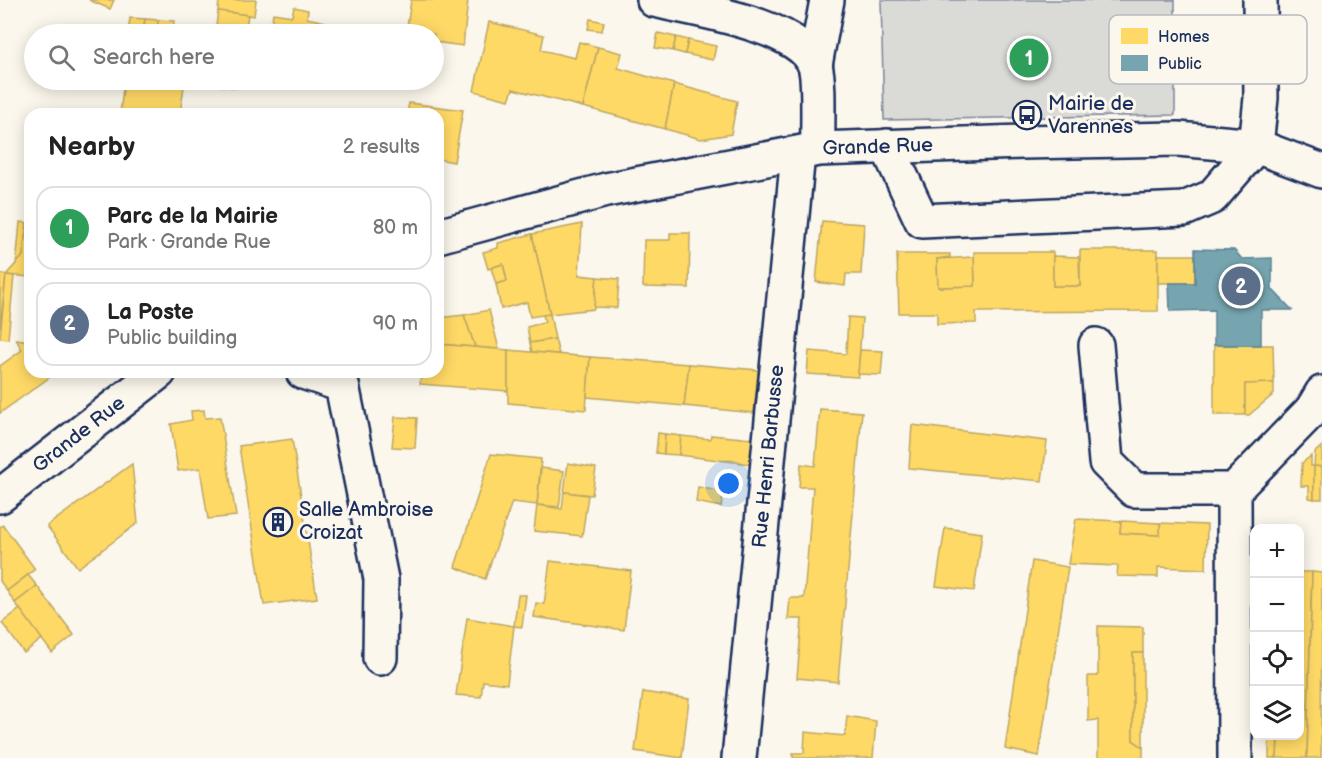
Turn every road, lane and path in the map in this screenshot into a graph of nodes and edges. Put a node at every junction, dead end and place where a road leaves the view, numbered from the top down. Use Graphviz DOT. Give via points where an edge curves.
graph roads {
  1 [pos="654,0"];
  2 [pos="827,0"];
  3 [pos="1260,0"];
  4 [pos="1260,15"];
  5 [pos="815,65"];
  6 [pos="1261,84"];
  7 [pos="1256,146"];
  8 [pos="886,147"];
  9 [pos="808,151"];
  10 [pos="1322,171"];
  11 [pos="444,234"];
  12 [pos="1096,345"];
  13 [pos="151,378"];
  14 [pos="321,378"];
  15 [pos="1322,393"];
  16 [pos="1234,490"];
  17 [pos="0,496"];
  18 [pos="380,658"];
  19 [pos="739,758"];
  20 [pos="1235,758"];
  1 -- 5 [label="street" via="760,25 792,39"];
  2 -- 5 [label="street, Rue Henri Barbusse"];
  3 -- 4 [label="street"];
  5 -- 9 [label="street, Rue Henri Barbusse"];
  6 -- 7 [label="street"];
  7 -- 8 [label="street, Grande Rue" via="1178,140"];
  7 -- 8 [label="street" via="1212,197 1184,209 922,221"];
  7 -- 10 [label="street, Grande Rue"];
  8 -- 9 [label="street, Grande Rue"];
  9 -- 11 [label="street, Grande Rue" via="606,190"];
  9 -- 19 [label="street, Rue Henri Barbusse"];
  12 -- 16 [label="street" via="1106,462 1134,490"];
  13 -- 17 [label="street, Grande Rue"];
  14 -- 18 [label="street" via="342,385 381,579"];
  15 -- 16 [label="street" via="1312,410"];
  16 -- 20 [label="street"];
}
